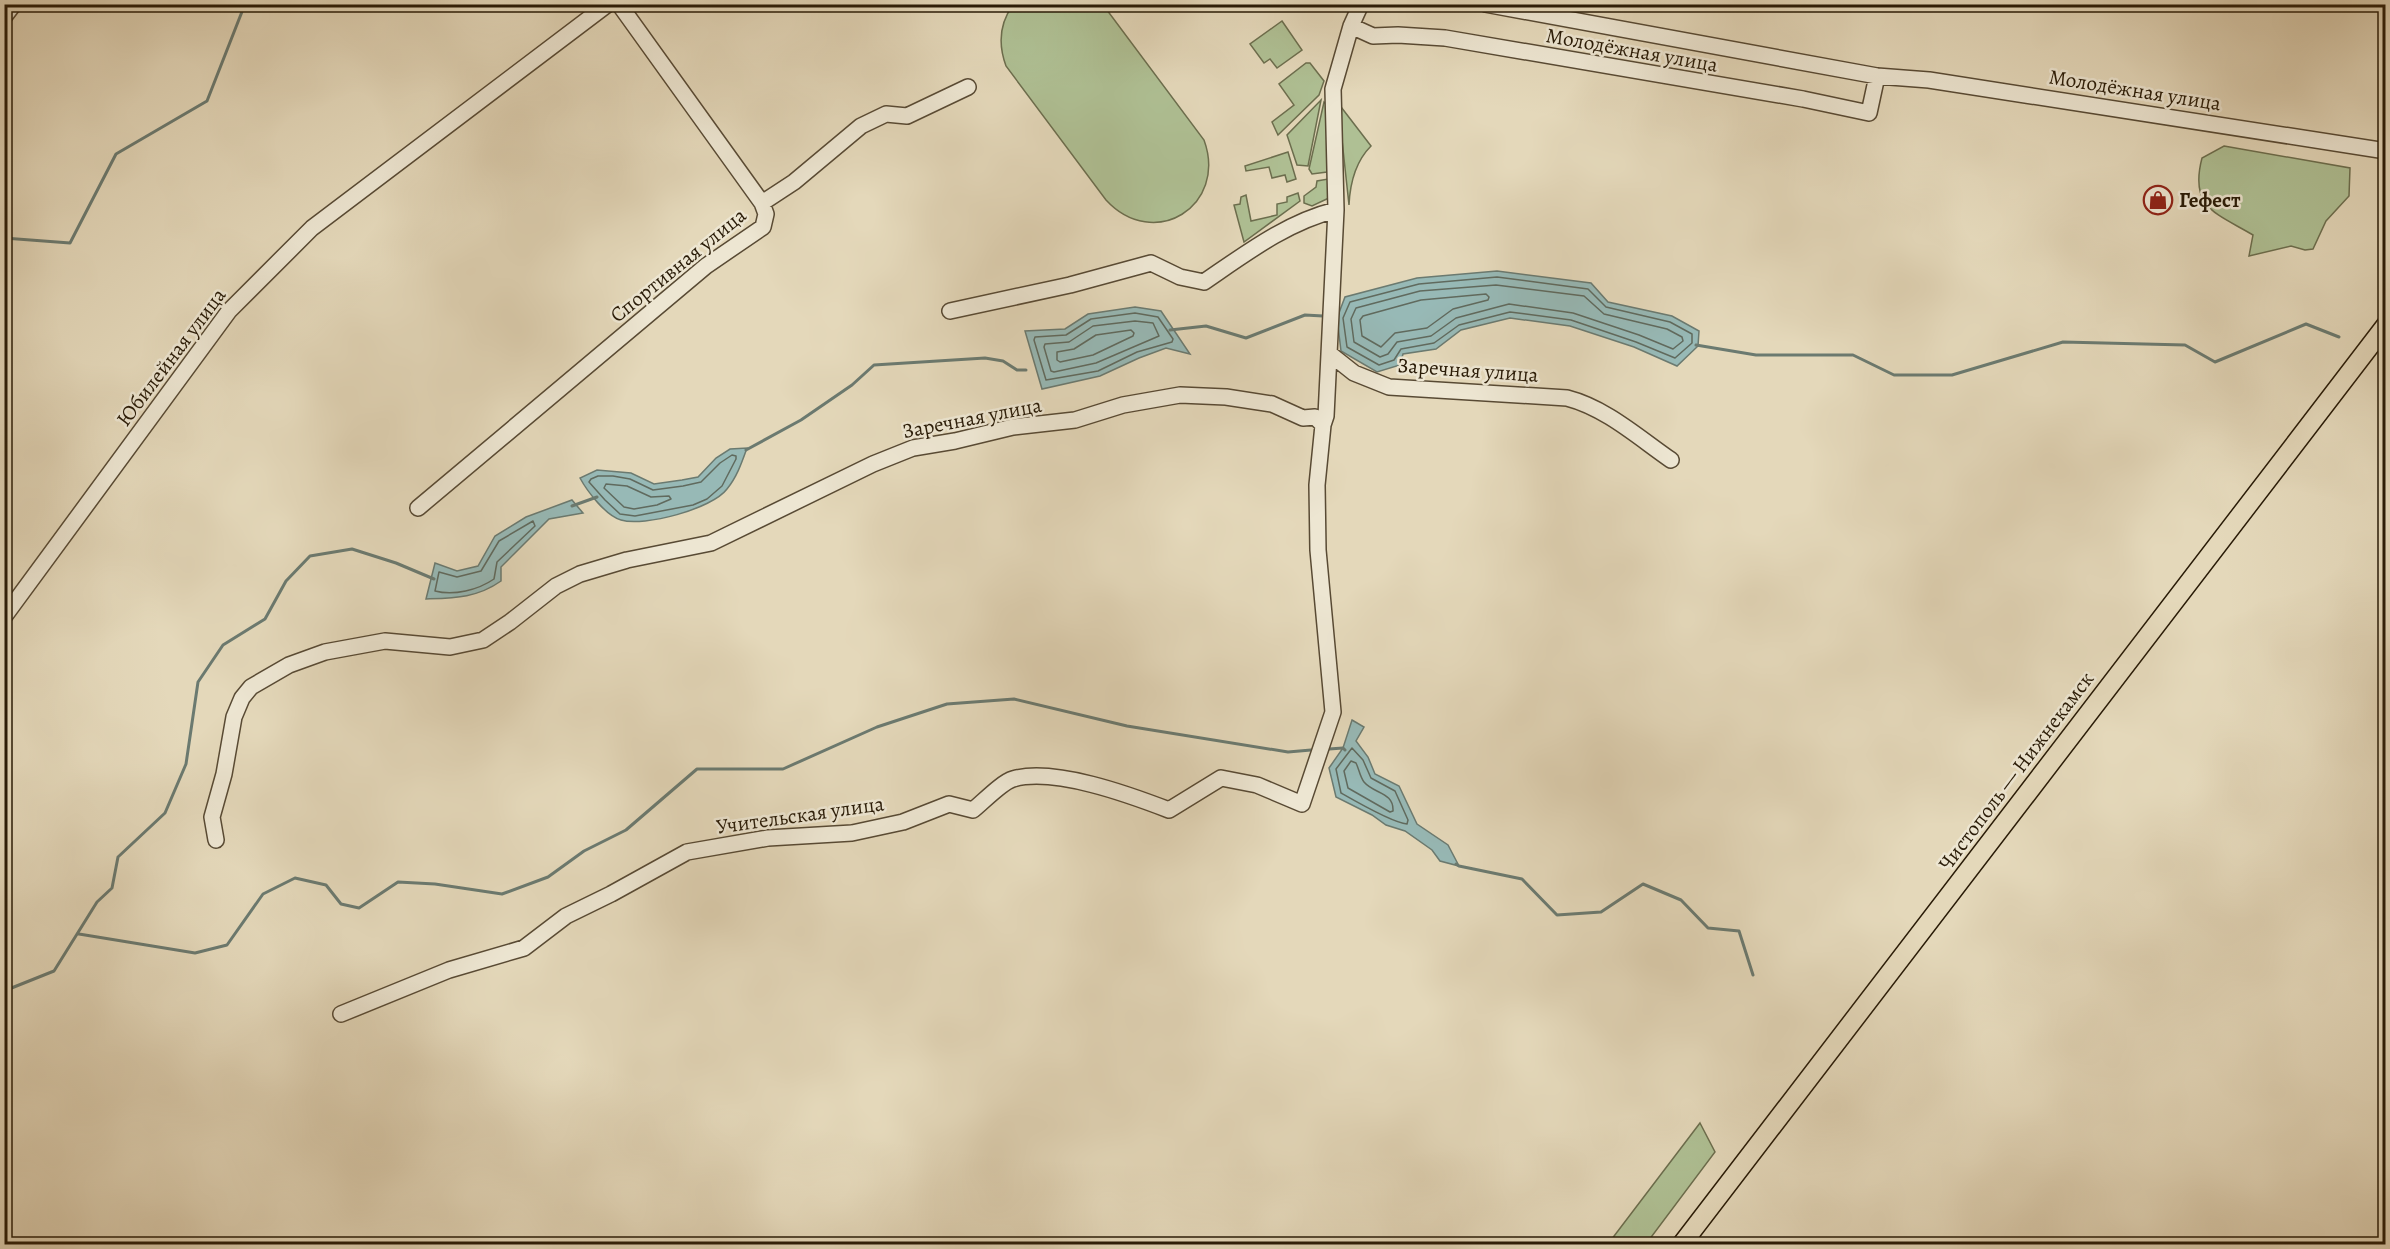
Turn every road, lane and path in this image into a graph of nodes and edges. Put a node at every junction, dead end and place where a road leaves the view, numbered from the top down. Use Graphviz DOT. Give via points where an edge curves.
graph roads {
  1 [pos="14,4"];
  2 [pos="608,4"];
  3 [pos="619,4"];
  4 [pos="1361,4"];
  5 [pos="1485,4"];
  6 [pos="1507,6"];
  7 [pos="4,17"];
  8 [pos="1351,26"];
  9 [pos="1877,76"];
  10 [pos="968,87"];
  11 [pos="2385,151"];
  12 [pos="762,203"];
  13 [pos="1336,210"];
  14 [pos="950,311"];
  15 [pos="2385,325"];
  16 [pos="1330,354"];
  17 [pos="1323,425"];
  18 [pos="1671,460"];
  19 [pos="418,508"];
  20 [pos="4,617"];
  21 [pos="216,840"];
  22 [pos="342,1014"];
  23 [pos="1682,1245"];
  1 -- 7 [label="street"];
  2 -- 20 [label="street, Юбилейная улица" via="312,228 238,303"];
  3 -- 12 [label="street"];
  4 -- 8 [label="street"];
  5 -- 6 [label="street, Молодёжная улица"];
  6 -- 9 [label="street, Молодёжная улица"];
  8 -- 9 [label="street, Молодёжная улица" via="1373,36 1445,38 1869,113"];
  8 -- 13 [label="street" via="1333,89"];
  9 -- 11 [label="street, Молодёжная улица" via="1929,80"];
  10 -- 12 [label="street, Спортивная улица" via="907,116 886,114 861,126 794,182"];
  12 -- 19 [label="street, Спортивная улица" via="766,214 763,227 706,266"];
  13 -- 14 [label="street" via="1261,242 1204,282 1180,277 1151,263"];
  13 -- 16 [label="street"];
  15 -- 23 [label="main road, Чистополь — Нижнекамск"];
  16 -- 17 [label="street"];
  16 -- 18 [label="street, Заречная улица" via="1354,373 1389,387 1567,398 1611,418"];
  17 -- 21 [label="street, Заречная улица" via="1316,417 1303,418 1272,404 1180,395 1124,405 1075,420 1013,427 914,448 711,543 579,574 556,586 483,640 450,646 385,641 325,652 289,665 251,687 234,717 212,817"];
  17 -- 22 [label="street, Учительская улица" via="1317,485 1318,550 1333,712 1302,804 1257,785 1221,778 1169,810 1120,792 1052,776 1011,779 973,810 949,804 903,822 852,833 768,838 687,852 567,916 524,948 449,970"];
}
